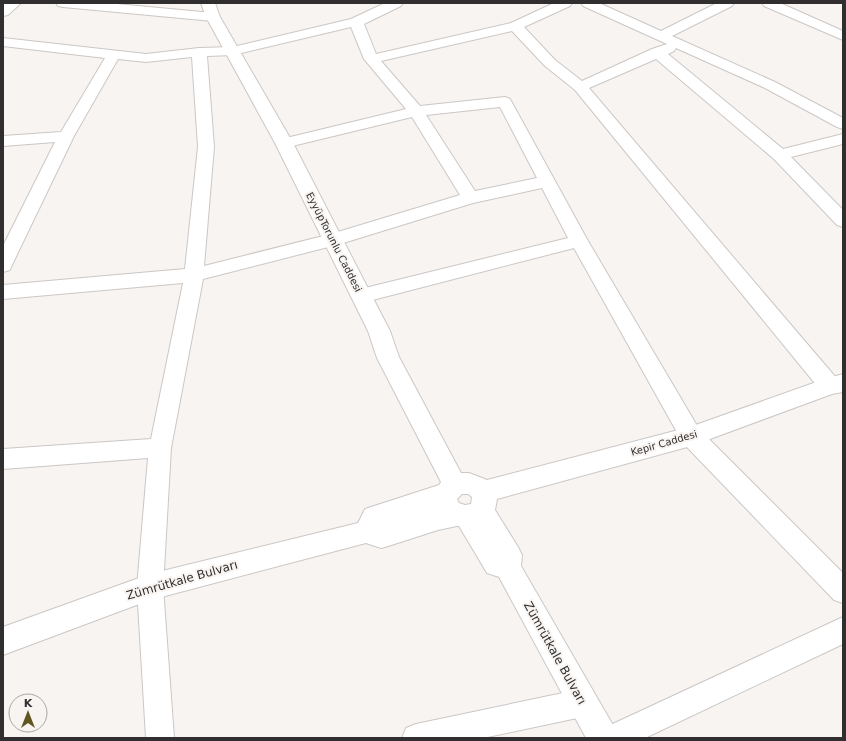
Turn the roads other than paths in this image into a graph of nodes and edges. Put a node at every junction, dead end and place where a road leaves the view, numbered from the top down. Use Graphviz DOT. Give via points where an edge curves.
graph roads {
  1 [pos="14,3"];
  2 [pos="63,3"];
  3 [pos="396,3"];
  4 [pos="565,3"];
  5 [pos="588,3"];
  6 [pos="727,3"];
  7 [pos="769,3"];
  8 [pos="211,10"];
  9 [pos="3,12"];
  10 [pos="356,22"];
  11 [pos="515,26"];
  12 [pos="661,36"];
  13 [pos="843,36"];
  14 [pos="3,42"];
  15 [pos="677,44"];
  16 [pos="233,51"];
  17 [pos="199,52"];
  18 [pos="657,52"];
  19 [pos="114,54"];
  20 [pos="371,59"];
  21 [pos="580,87"];
  22 [pos="416,111"];
  23 [pos="843,124"];
  24 [pos="66,136"];
  25 [pos="843,139"];
  26 [pos="3,141"];
  27 [pos="284,142"];
  28 [pos="780,155"];
  29 [pos="547,181"];
  30 [pos="470,198"];
  31 [pos="843,221"];
  32 [pos="334,240"];
  33 [pos="579,241"];
  34 [pos="8,243"];
  35 [pos="3,265"];
  36 [pos="194,275"];
  37 [pos="3,292"];
  38 [pos="362,296"];
  39 [pos="836,385"];
  40 [pos="691,436"];
  41 [pos="160,448"];
  42 [pos="3,459"];
  43 [pos="464,502"];
  44 [pos="366,532"];
  45 [pos="508,568"];
  46 [pos="150,587"];
  47 [pos="843,591"];
  48 [pos="843,630"];
  49 [pos="3,641"];
  50 [pos="582,703"];
  51 [pos="160,738"];
  52 [pos="416,738"];
  53 [pos="603,738"];
  54 [pos="614,738"];
  1 -- 9 [label="street"];
  2 -- 8 [label="street"];
  3 -- 10 [label="street"];
  4 -- 11 [label="street"];
  5 -- 12 [label="street"];
  6 -- 12 [label="street"];
  7 -- 13 [label="street"];
  8 -- 16 [label="street, EyyüpTorunlu Caddesi"];
  10 -- 16 [label="street"];
  10 -- 20 [label="street"];
  11 -- 20 [label="street"];
  11 -- 21 [label="street" via="550,63"];
  12 -- 15 [label="street"];
  14 -- 19 [label="street"];
  15 -- 18 [label="street"];
  15 -- 23 [label="street" via="770,86"];
  16 -- 17 [label="street"];
  16 -- 27 [label="street, EyyüpTorunlu Caddesi"];
  17 -- 19 [label="street" via="146,58"];
  17 -- 36 [label="street" via="206,147"];
  18 -- 21 [label="street"];
  18 -- 28 [label="street"];
  19 -- 24 [label="street"];
  20 -- 22 [label="street"];
  21 -- 39 [label="street"];
  22 -- 27 [label="street"];
  22 -- 29 [label="street" via="505,102"];
  22 -- 30 [label="street"];
  24 -- 26 [label="street"];
  24 -- 34 [label="street"];
  25 -- 28 [label="street"];
  27 -- 32 [label="street, EyyüpTorunlu Caddesi"];
  28 -- 31 [label="street"];
  29 -- 30 [label="street"];
  29 -- 33 [label="street"];
  30 -- 32 [label="street"];
  32 -- 36 [label="street"];
  32 -- 38 [label="street, EyyüpTorunlu Caddesi"];
  33 -- 38 [label="street"];
  33 -- 40 [label="street"];
  34 -- 35 [label="street"];
  36 -- 37 [label="street"];
  36 -- 41 [label="street"];
  38 -- 43 [label="street, EyyüpTorunlu Caddesi" via="379,331 388,358"];
  39 -- 40 [label="street, Kepir Caddesi"];
  40 -- 43 [label="street, Kepir Caddesi"];
  40 -- 47 [label="street"];
  41 -- 42 [label="street"];
  41 -- 46 [label="street"];
  43 -- 44 [label="street, Kepir Caddesi" via="382,536"];
  43 -- 45 [label="street, EyyüpTorunlu Caddesi" via="496,564"];
  44 -- 46 [label="street, Zümrütkale Bulvarı"];
  45 -- 50 [label="street, Zümrütkale Bulvarı"];
  46 -- 49 [label="street, Zümrütkale Bulvarı"];
  46 -- 51 [label="street"];
  48 -- 54 [label="street"];
  50 -- 52 [label="street"];
  50 -- 53 [label="street, Zümrütkale Bulvarı"];
}
